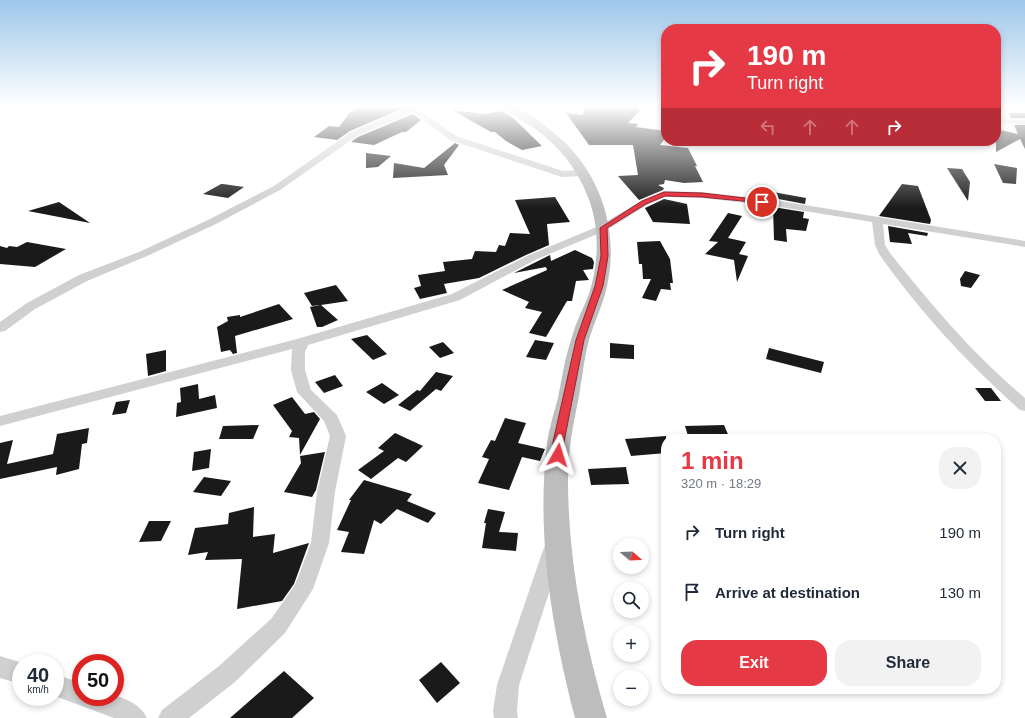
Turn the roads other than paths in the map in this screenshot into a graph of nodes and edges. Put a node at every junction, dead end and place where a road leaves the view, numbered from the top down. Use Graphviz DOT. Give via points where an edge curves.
graph roads {
  1 [pos="344,141"];
  2 [pos="461,141"];
  3 [pos="555,141"];
  4 [pos="583,173"];
  5 [pos="877,220"];
  6 [pos="603,228"];
  7 [pos="1025,244"];
  8 [pos="0,328"];
  9 [pos="302,342"];
  10 [pos="1025,406"];
  11 [pos="0,421"];
  12 [pos="557,540"];
  13 [pos="0,667"];
  14 [pos="12,670"];
  15 [pos="113,706"];
  16 [pos="135,718"];
  17 [pos="170,718"];
  18 [pos="506,718"];
  19 [pos="591,718"];
  1 -- 8 [label="street" via="277,188 144,254 83,278 31,306"];
  2 -- 4 [label="street" via="562,174"];
  3 -- 4 [label="main road" via="566,150"];
  4 -- 6 [label="main road" via="598,205"];
  5 -- 6 [label="street" via="774,203 673,193 656,196"];
  5 -- 7 [label="street"];
  5 -- 10 [label="street" via="880,245 885,254 927,308 988,374"];
  6 -- 9 [label="street" via="532,258 456,297"];
  6 -- 12 [label="main road" via="604,256 599,286 580,340 558,442"];
  9 -- 11 [label="street"];
  9 -- 17 [label="street" via="298,352 298,370 304,392 331,419 338,436 326,492 320,543 303,589 278,626 227,674"];
  12 -- 18 [label="street" via="508,684"];
  12 -- 19 [label="main road" via="565,606 577,667"];
  13 -- 14 [label="street"];
  15 -- 16 [label="street"];
}
